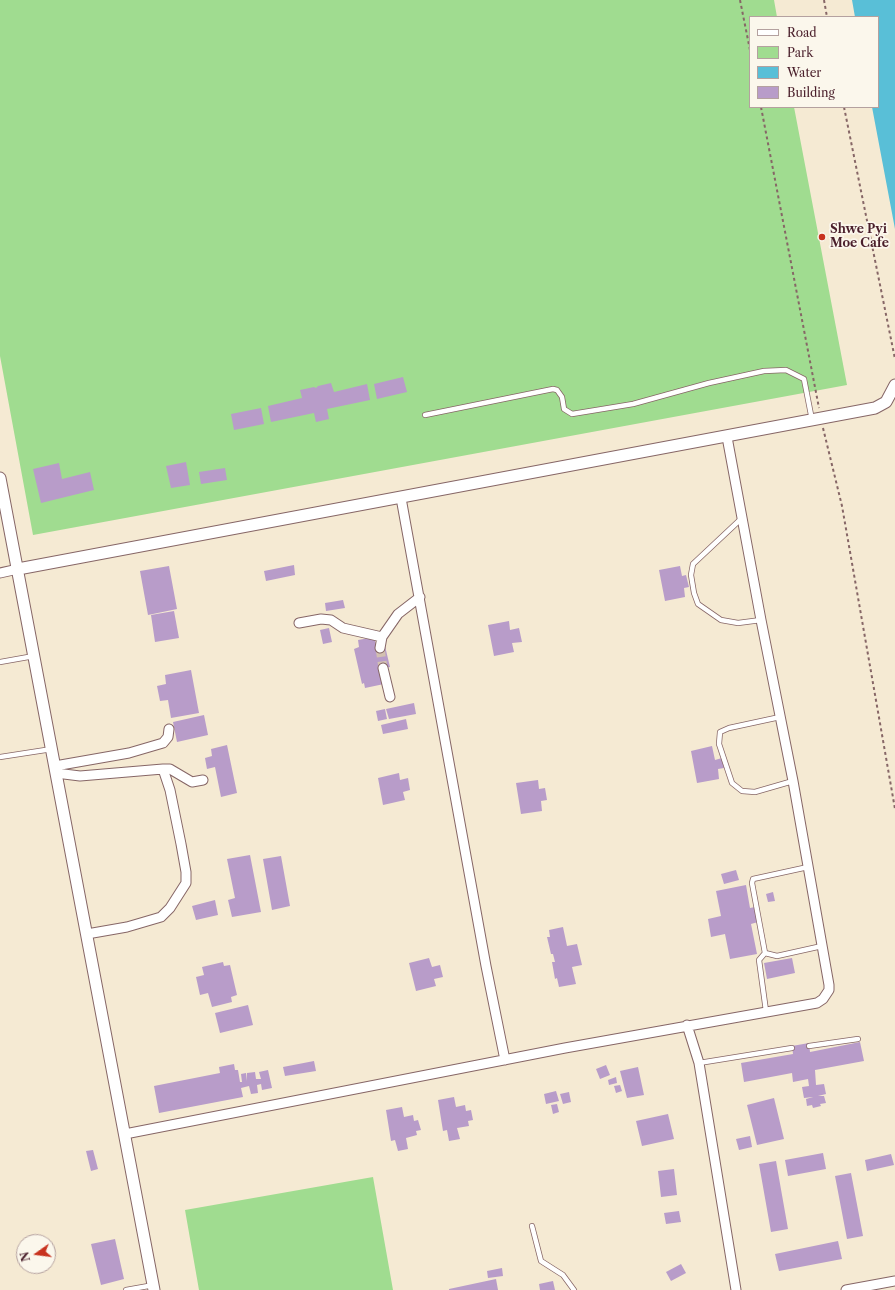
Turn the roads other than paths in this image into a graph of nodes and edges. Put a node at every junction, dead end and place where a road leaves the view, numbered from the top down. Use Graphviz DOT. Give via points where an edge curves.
graph roads {
  1 [pos="895,385"];
  2 [pos="425,415"];
  3 [pos="817,419"];
  4 [pos="727,437"];
  5 [pos="0,478"];
  6 [pos="2,496"];
  7 [pos="402,498"];
  8 [pos="742,518"];
  9 [pos="18,569"];
  10 [pos="0,573"];
  11 [pos="420,597"];
  12 [pos="761,620"];
  13 [pos="299,623"];
  14 [pos="382,637"];
  15 [pos="380,648"];
  16 [pos="34,656"];
  17 [pos="0,662"];
  18 [pos="384,668"];
  19 [pos="390,697"];
  20 [pos="781,717"];
  21 [pos="169,729"];
  22 [pos="52,749"];
  23 [pos="0,757"];
  24 [pos="56,769"];
  25 [pos="163,769"];
  26 [pos="202,780"];
  27 [pos="793,781"];
  28 [pos="808,867"];
  29 [pos="87,934"];
  30 [pos="822,946"];
  31 [pos="766,953"];
  32 [pos="766,1011"];
  33 [pos="687,1025"];
  34 [pos="858,1039"];
  35 [pos="809,1046"];
  36 [pos="792,1048"];
  37 [pos="505,1060"];
  38 [pos="699,1063"];
  39 [pos="125,1134"];
  40 [pos="532,1226"];
  41 [pos="895,1281"];
  42 [pos="154,1288"];
  43 [pos="736,1288"];
  44 [pos="126,1290"];
  45 [pos="574,1290"];
  46 [pos="846,1290"];
  1 -- 3 [label="street" via="890,397 881,406"];
  2 -- 3 [label="lane" via="553,389 562,397 564,409 572,414 633,404 764,371 786,370 804,379"];
  3 -- 4 [label="street"];
  4 -- 7 [label="street"];
  4 -- 8 [label="street"];
  5 -- 6 [label="street"];
  6 -- 9 [label="street"];
  7 -- 9 [label="street"];
  7 -- 11 [label="street"];
  8 -- 12 [label="street"];
  8 -- 12 [label="lane" via="693,564 691,575 694,593 698,604 721,620 738,623"];
  9 -- 10 [label="street"];
  9 -- 16 [label="street"];
  11 -- 14 [label="street" via="398,614"];
  11 -- 37 [label="street"];
  12 -- 20 [label="street"];
  13 -- 14 [label="street" via="320,619 332,620 343,628"];
  14 -- 15 [label="street"];
  16 -- 17 [label="lane"];
  16 -- 22 [label="street"];
  18 -- 19 [label="street"];
  20 -- 27 [label="street"];
  20 -- 27 [label="lane" via="729,728 720,732 718,744 732,783 742,791 755,792"];
  21 -- 24 [label="street" via="168,738 163,743"];
  22 -- 23 [label="lane"];
  22 -- 24 [label="street"];
  24 -- 25 [label="street" via="80,776"];
  24 -- 29 [label="street"];
  25 -- 26 [label="street" via="192,782"];
  25 -- 29 [label="street" via="181,844 186,883 161,917 127,927"];
  27 -- 28 [label="street"];
  28 -- 30 [label="street"];
  28 -- 31 [label="lane" via="754,879 752,883"];
  29 -- 39 [label="street"];
  30 -- 31 [label="lane" via="777,956"];
  30 -- 32 [label="street" via="829,985 823,999 817,1003"];
  31 -- 32 [label="lane" via="759,960"];
  32 -- 33 [label="street"];
  33 -- 37 [label="street"];
  33 -- 38 [label="street"];
  34 -- 35 [label="lane"];
  36 -- 38 [label="lane"];
  37 -- 39 [label="street"];
  38 -- 43 [label="street"];
  39 -- 42 [label="street"];
  40 -- 45 [label="lane" via="541,1261 562,1275"];
  41 -- 46 [label="street"];
  42 -- 44 [label="lane"];
}
